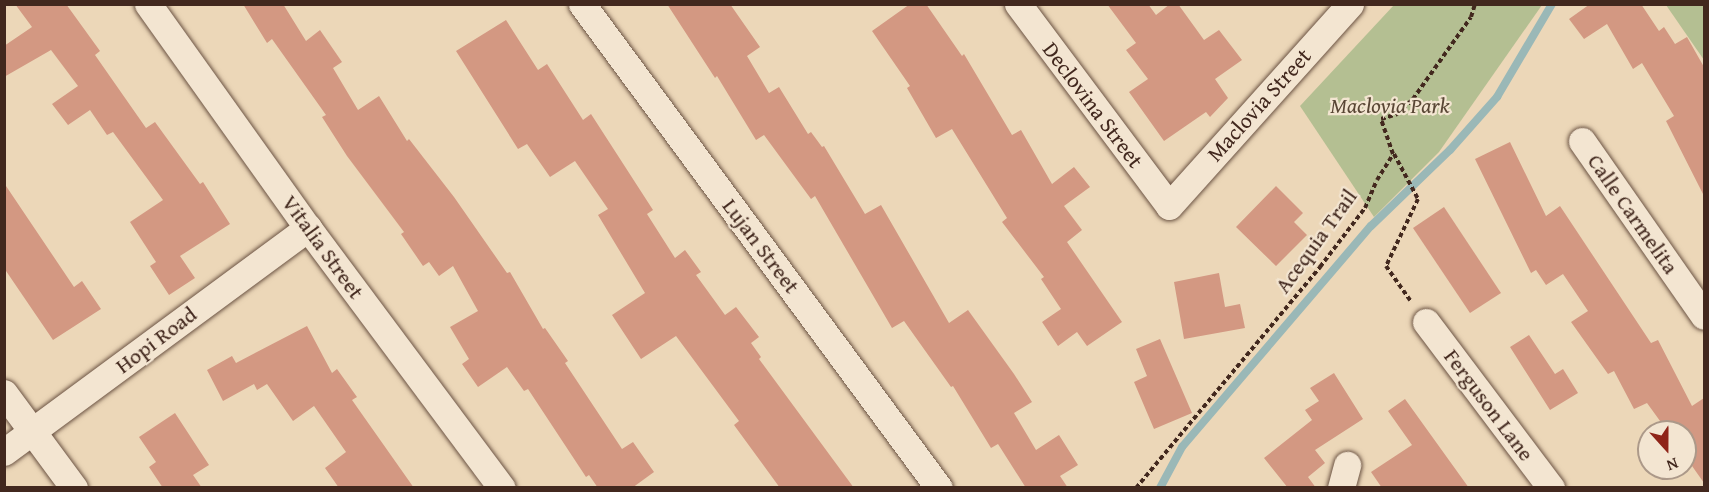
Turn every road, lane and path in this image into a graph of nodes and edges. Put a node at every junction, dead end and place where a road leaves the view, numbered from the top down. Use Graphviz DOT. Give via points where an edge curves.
graph roads {
  1 [pos="148,4"];
  2 [pos="582,4"];
  3 [pos="1018,4"];
  4 [pos="1350,4"];
  5 [pos="1475,4"];
  6 [pos="1582,141"];
  7 [pos="1393,154"];
  8 [pos="1169,206"];
  9 [pos="308,228"];
  10 [pos="1704,316"];
  11 [pos="1426,322"];
  12 [pos="4,393"];
  13 [pos="33,431"];
  14 [pos="4,452"];
  15 [pos="74,488"];
  16 [pos="502,488"];
  17 [pos="939,488"];
  18 [pos="1136,488"];
  19 [pos="1551,488"];
  1 -- 9 [label="street, Vitalia Street"];
  2 -- 17 [label="street, Lujan Street"];
  3 -- 8 [label="street, Declovina Street"];
  4 -- 8 [label="street, Maclovia Street"];
  5 -- 7 [label="path" via="1471,17 1413,99 1397,114 1381,119"];
  6 -- 10 [label="street, Calle Carmelita"];
  7 -- 11 [label="path" via="1418,199 1386,266"];
  7 -- 18 [label="path, Acequia Trail" via="1365,208 1320,267"];
  9 -- 13 [label="street, Hopi Road"];
  9 -- 16 [label="street, Vitalia Street"];
  11 -- 19 [label="street, Ferguson Lane"];
  12 -- 13 [label="street"];
  13 -- 14 [label="street, Hopi Road"];
  13 -- 15 [label="street"];
}
